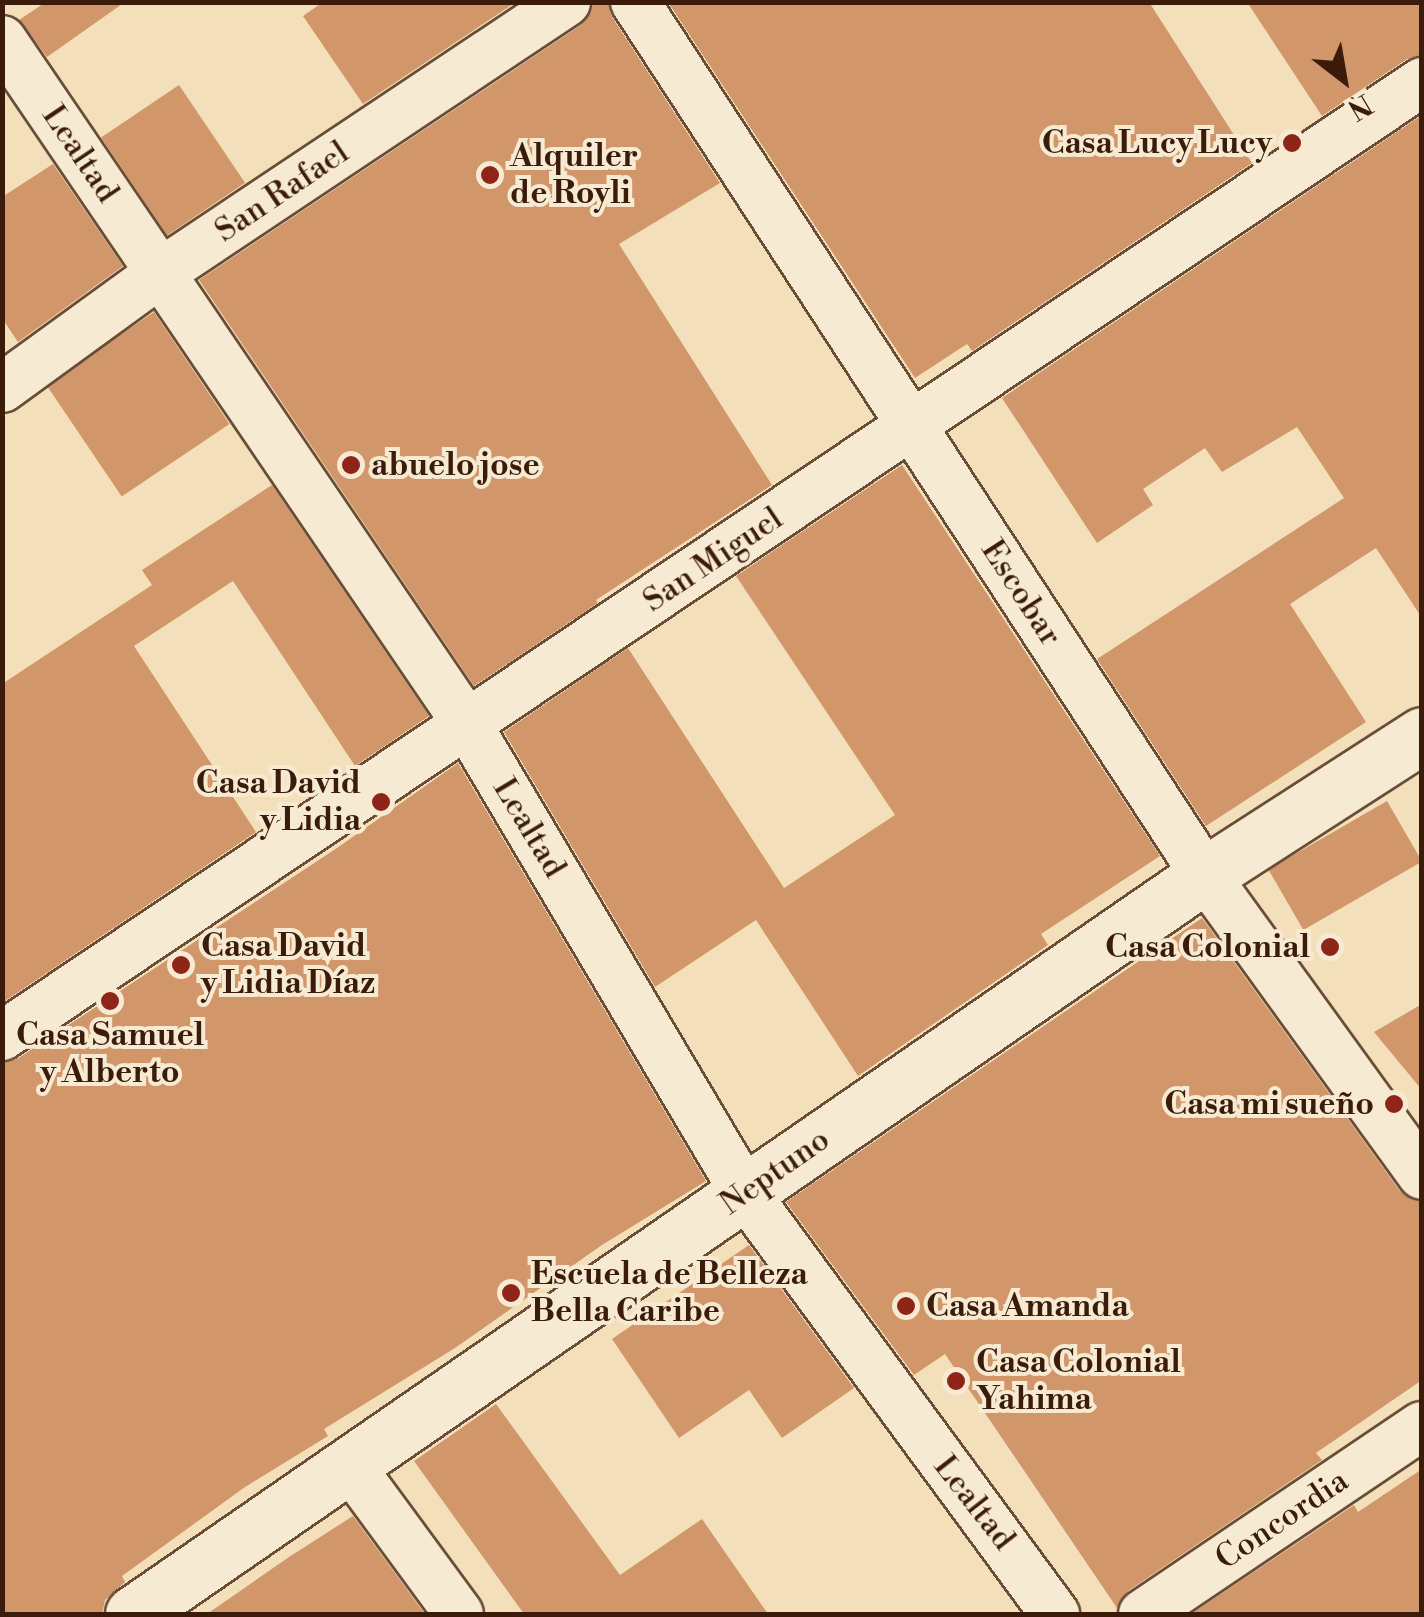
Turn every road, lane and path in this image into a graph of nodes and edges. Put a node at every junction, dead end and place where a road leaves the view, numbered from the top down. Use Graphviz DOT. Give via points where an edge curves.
graph roads {
  1 [pos="566,2"];
  2 [pos="635,2"];
  3 [pos="2,40"];
  4 [pos="1422,82"];
  5 [pos="160,273"];
  6 [pos="2,388"];
  7 [pos="913,428"];
  8 [pos="467,724"];
  9 [pos="1422,735"];
  10 [pos="1205,876"];
  11 [pos="2,1036"];
  12 [pos="1422,1175"];
  13 [pos="745,1193"];
  14 [pos="1422,1426"];
  15 [pos="351,1467"];
  16 [pos="133,1614"];
  17 [pos="460,1614"];
  18 [pos="1056,1614"];
  19 [pos="1144,1614"];
  1 -- 5 [label="street, San Rafael"];
  2 -- 7 [label="street, Escobar"];
  3 -- 5 [label="street, Lealtad"];
  4 -- 7 [label="street, San Miguel"];
  5 -- 6 [label="street, San Rafael"];
  5 -- 8 [label="street, Lealtad"];
  7 -- 8 [label="street, San Miguel"];
  7 -- 10 [label="street, Escobar"];
  8 -- 11 [label="street, San Miguel"];
  8 -- 13 [label="street, Lealtad"];
  9 -- 10 [label="street, Neptuno"];
  10 -- 12 [label="street, Escobar"];
  10 -- 13 [label="street, Neptuno"];
  13 -- 15 [label="street, Neptuno"];
  13 -- 18 [label="street, Lealtad"];
  14 -- 19 [label="street, Concordia"];
  15 -- 16 [label="street, Neptuno"];
  15 -- 17 [label="street"];
}
